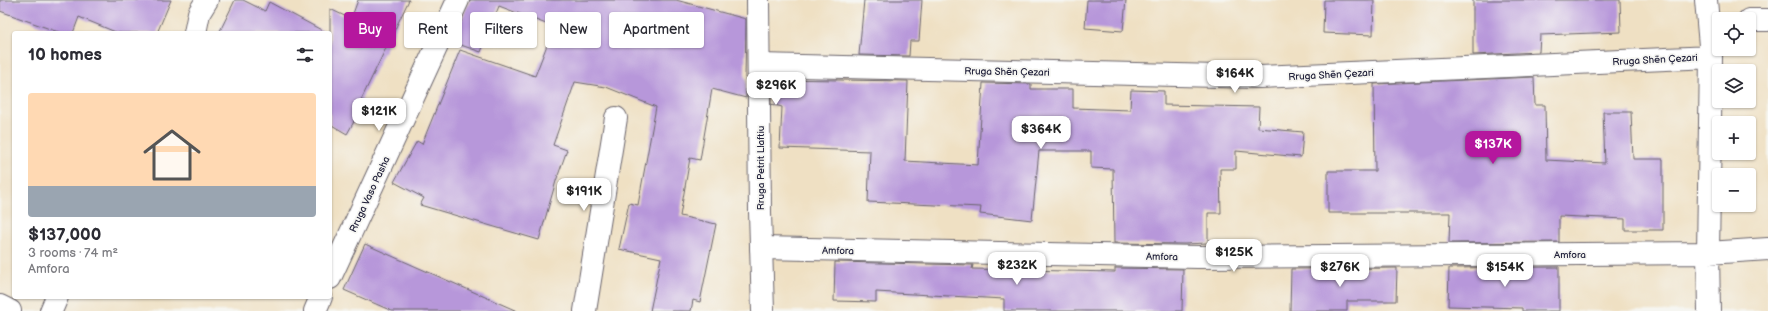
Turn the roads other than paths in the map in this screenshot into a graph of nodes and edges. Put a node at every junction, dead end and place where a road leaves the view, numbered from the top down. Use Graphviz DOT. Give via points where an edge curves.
graph roads {
  1 [pos="207,0"];
  2 [pos="458,0"];
  3 [pos="758,0"];
  4 [pos="1706,0"];
  5 [pos="1712,19"];
  6 [pos="1756,20"];
  7 [pos="1768,20"];
  8 [pos="195,31"];
  9 [pos="1712,40"];
  10 [pos="1711,57"];
  11 [pos="759,65"];
  12 [pos="616,118"];
  13 [pos="761,248"];
  14 [pos="1768,249"];
  15 [pos="1708,253"];
  16 [pos="332,274"];
  17 [pos="56,299"];
  18 [pos="320,299"];
  19 [pos="0,306"];
  20 [pos="10,311"];
  21 [pos="51,311"];
  22 [pos="315,311"];
  23 [pos="585,311"];
  24 [pos="764,311"];
  25 [pos="1709,311"];
  1 -- 8 [label="street" via="199,13"];
  2 -- 16 [label="street, Rruga Vaso Pasha"];
  3 -- 11 [label="street, Rruga Petrit Llaftiu"];
  4 -- 5 [label="street"];
  6 -- 7 [label="street"];
  9 -- 10 [label="street"];
  10 -- 11 [label="street, Rruga Shën Çezari" via="1260,77"];
  10 -- 15 [label="street"];
  11 -- 13 [label="street, Rruga Petrit Llaftiu"];
  12 -- 23 [label="street"];
  13 -- 15 [label="street, Amfora" via="1198,257"];
  13 -- 24 [label="street, Rruga Petrit Llaftiu"];
  14 -- 15 [label="street, Amfora"];
  15 -- 25 [label="street"];
  17 -- 21 [label="street"];
  18 -- 22 [label="street"];
  19 -- 20 [label="street"];
}
